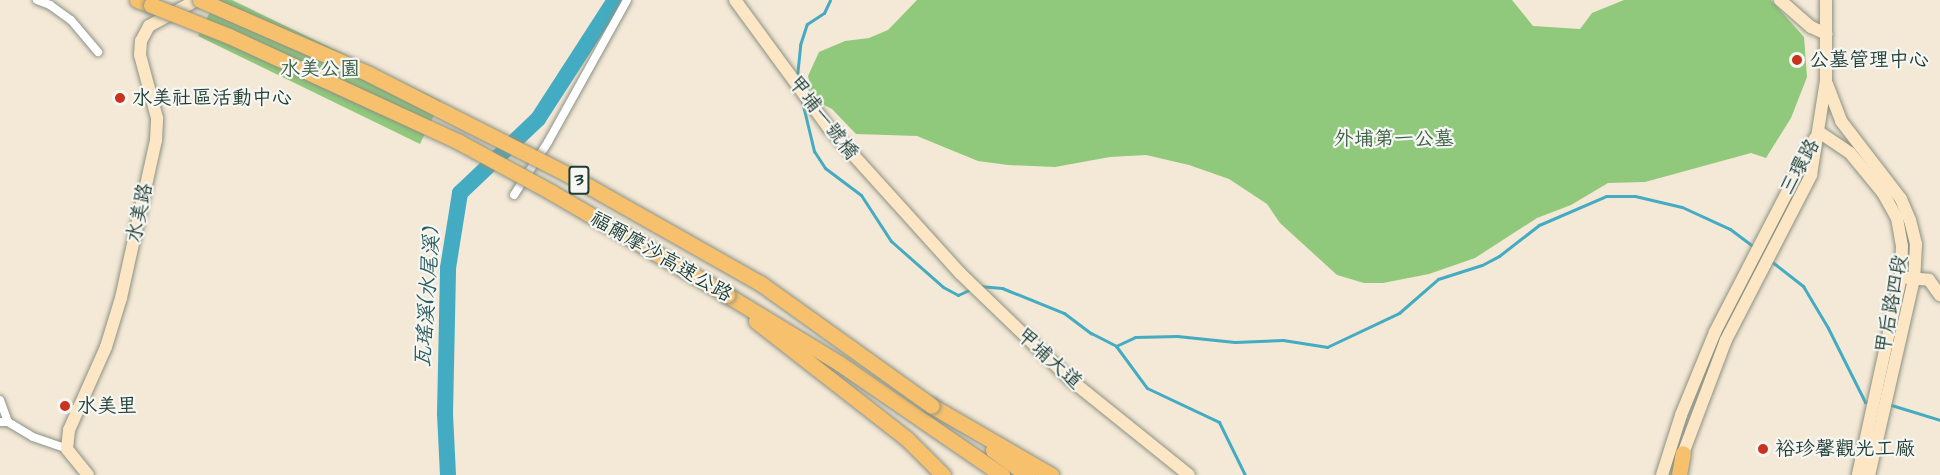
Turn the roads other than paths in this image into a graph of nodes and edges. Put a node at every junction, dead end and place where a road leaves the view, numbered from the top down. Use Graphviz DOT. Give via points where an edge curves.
graph roads {
  1 [pos="37,0"];
  2 [pos="199,0"];
  3 [pos="627,0"];
  4 [pos="735,0"];
  5 [pos="1780,0"];
  6 [pos="1826,0"];
  7 [pos="144,3"];
  8 [pos="1827,34"];
  9 [pos="98,52"];
  10 [pos="1826,80"];
  11 [pos="1819,132"];
  12 [pos="1857,144"];
  13 [pos="1808,161"];
  14 [pos="514,195"];
  15 [pos="919,230"];
  16 [pos="1907,278"];
  17 [pos="727,295"];
  18 [pos="1940,295"];
  19 [pos="0,400"];
  20 [pos="932,406"];
  21 [pos="4,422"];
  22 [pos="67,449"];
  23 [pos="1683,453"];
  24 [pos="88,475"];
  25 [pos="943,475"];
  26 [pos="1002,475"];
  27 [pos="1027,475"];
  28 [pos="1051,475"];
  29 [pos="1189,475"];
  30 [pos="1662,475"];
  31 [pos="1678,475"];
  32 [pos="1858,475"];
  33 [pos="1869,475"];
  1 -- 9 [label="street" via="71,20"];
  2 -- 20 [label="highway, 福爾摩沙高速公路 / 3, bridge" via="369,74 567,174 760,283"];
  2 -- 22 [label="street, 水美路" via="149,26 141,41 140,55 157,118 156,140 121,298 106,347 69,430"];
  3 -- 14 [label="street"];
  4 -- 15 [label="street, 甲埔一號橋" via="828,127"];
  5 -- 8 [label="street" via="1811,27"];
  6 -- 8 [label="street"];
  7 -- 17 [label="highway, 福爾摩沙高速公路 / 3, bridge" via="229,36 459,142"];
  8 -- 10 [label="street"];
  10 -- 11 [label="street"];
  10 -- 12 [label="street, 甲后路四段" via="1841,121"];
  11 -- 12 [label="street" via="1839,135"];
  11 -- 13 [label="street, 三環路"];
  11 -- 16 [label="street, 甲后路四段" via="1850,153 1883,193 1897,218"];
  12 -- 16 [label="street, 甲后路四段" via="1901,199 1910,219 1916,244"];
  13 -- 23 [label="street, 三環路" via="1804,192 1726,340"];
  13 -- 30 [label="street, 三環路" via="1715,332 1680,416"];
  15 -- 29 [label="street, 甲埔大道" via="1072,381"];
  16 -- 18 [label="street" via="1929,280"];
  16 -- 32 [label="street, 甲后路四段"];
  16 -- 33 [label="street, 甲后路四段"];
  17 -- 25 [label="highway" via="773,336 907,439"];
  17 -- 26 [label="highway, 福爾摩沙高速公路 / 3" via="839,363"];
  19 -- 21 [label="street"];
  20 -- 27 [label="highway, 福爾摩沙高速公路 / 3"];
  20 -- 28 [label="highway"];
  21 -- 22 [label="street" via="33,438"];
  22 -- 24 [label="street"];
  23 -- 31 [label="highway"];
}
